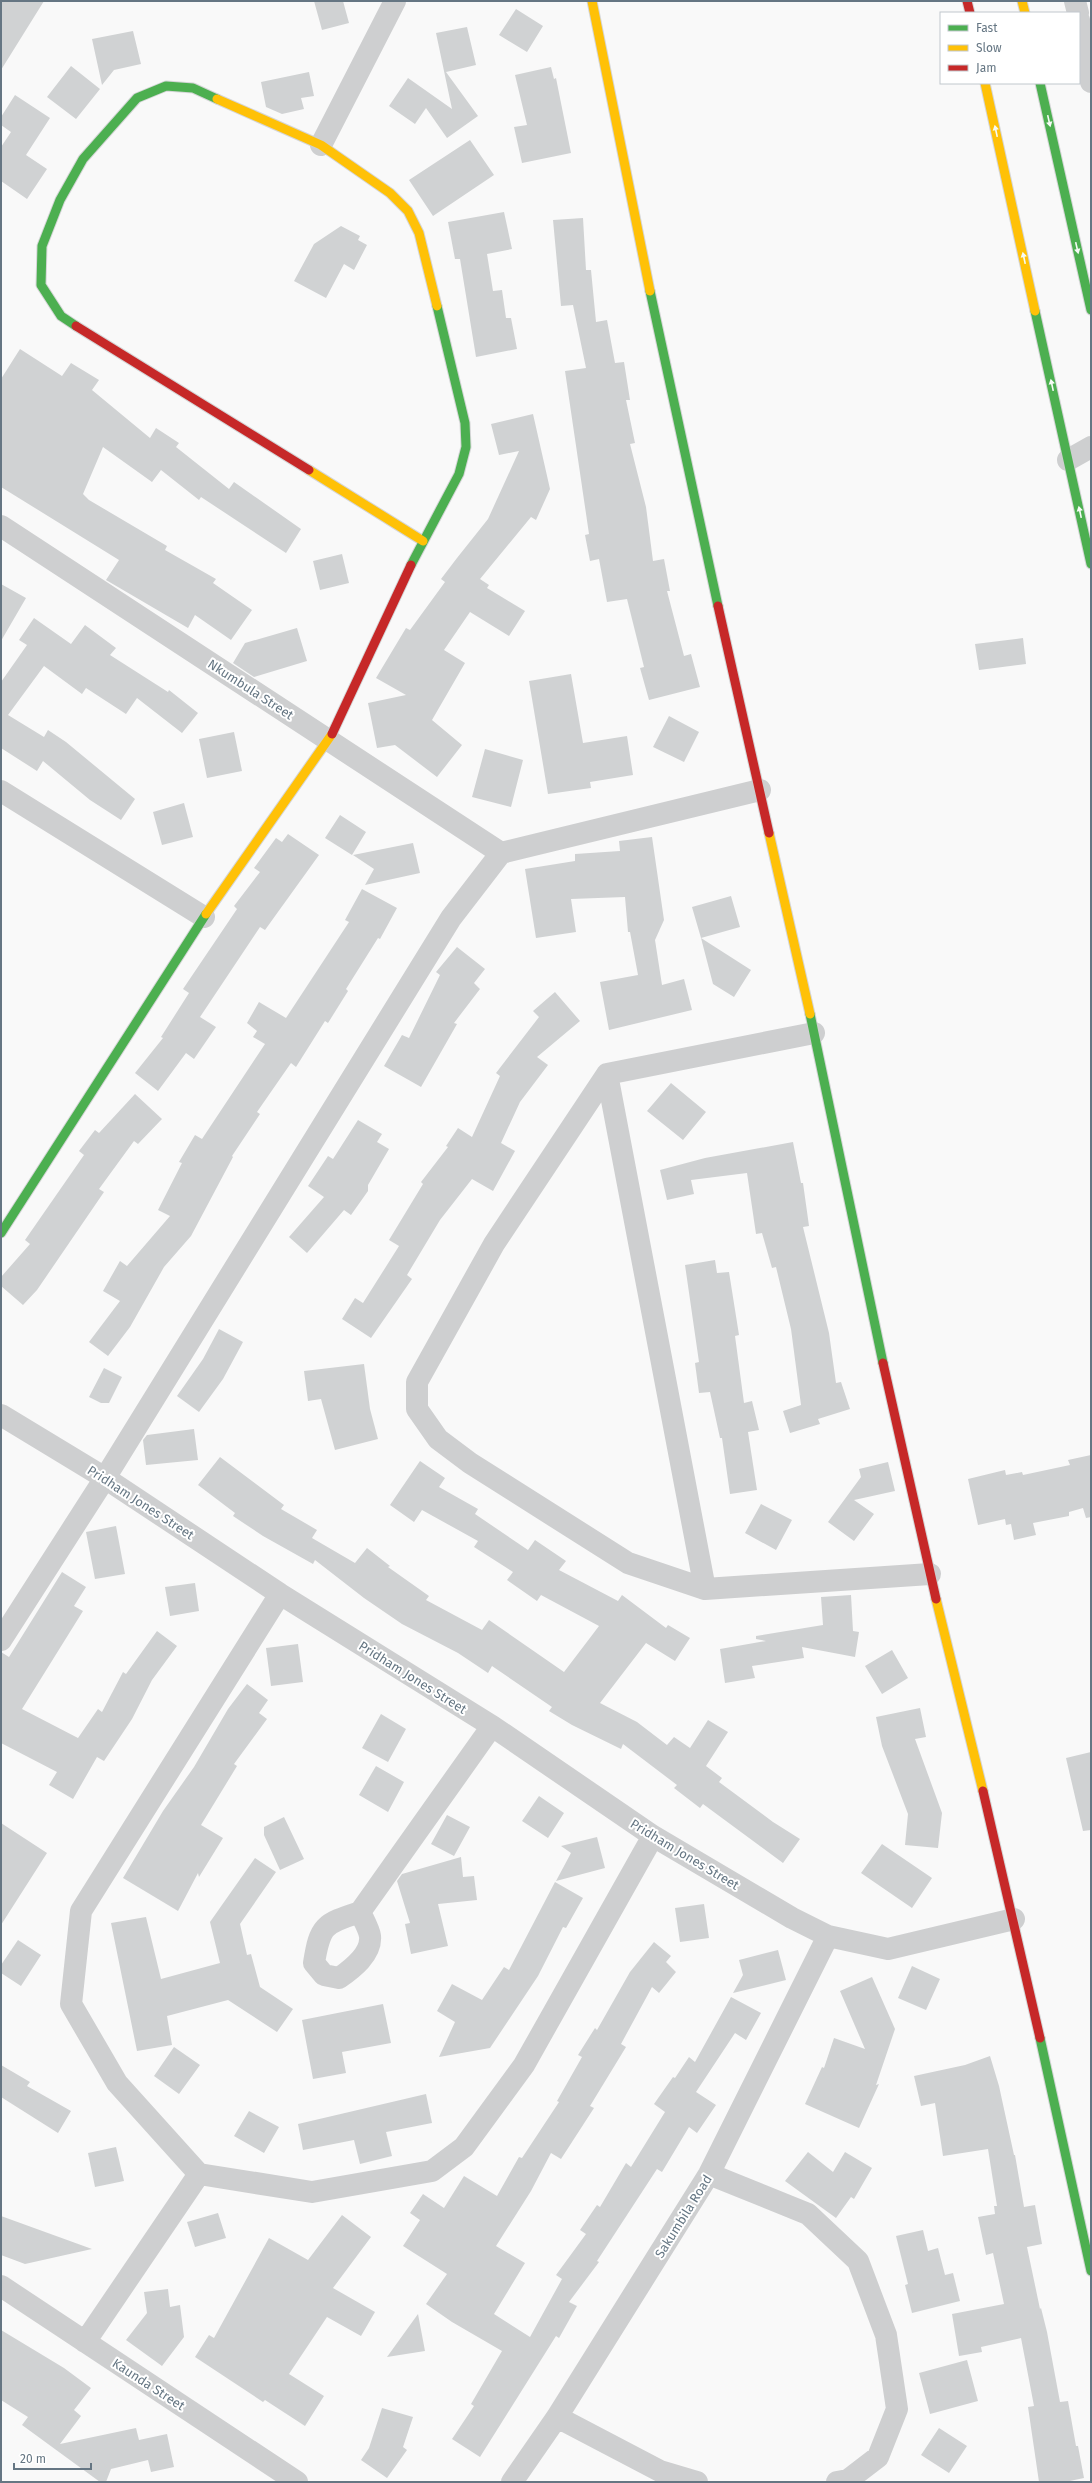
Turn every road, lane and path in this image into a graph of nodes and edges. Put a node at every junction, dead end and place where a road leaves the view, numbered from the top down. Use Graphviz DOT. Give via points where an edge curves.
graph roads {
  1 [pos="395,1"];
  2 [pos="592,1"];
  3 [pos="967,1"];
  4 [pos="1022,1"];
  5 [pos="1075,1"];
  6 [pos="970,12"];
  7 [pos="1025,12"];
  8 [pos="1078,12"];
  9 [pos="1080,25"];
  10 [pos="1091,82"];
  11 [pos="985,84"];
  12 [pos="1040,84"];
  13 [pos="322,145"];
  14 [pos="1091,310"];
  15 [pos="1091,447"];
  16 [pos="1068,460"];
  17 [pos="1,526"];
  18 [pos="423,541"];
  19 [pos="1091,564"];
  20 [pos="329,741"];
  21 [pos="760,790"];
  22 [pos="1,791"];
  23 [pos="501,853"];
  24 [pos="204,917"];
  25 [pos="814,1032"];
  26 [pos="607,1074"];
  27 [pos="1,1233"];
  28 [pos="1,1415"];
  29 [pos="105,1478"];
  30 [pos="930,1574"];
  31 [pos="705,1589"];
  32 [pos="280,1594"];
  33 [pos="1,1640"];
  34 [pos="492,1726"];
  35 [pos="653,1836"];
  36 [pos="360,1912"];
  37 [pos="1014,1919"];
  38 [pos="828,1936"];
  39 [pos="199,2174"];
  40 [pos="709,2174"];
  41 [pos="1091,2271"];
  42 [pos="1,2286"];
  43 [pos="85,2342"];
  44 [pos="557,2417"];
  45 [pos="276,2476"];
  46 [pos="297,2482"];
  47 [pos="512,2482"];
  48 [pos="698,2482"];
  49 [pos="837,2482"];
  1 -- 13 [label="street"];
  2 -- 21 [label="main road" via="668,383"];
  3 -- 6 [label="main road"];
  4 -- 7 [label="main road"];
  5 -- 8 [label="street"];
  9 -- 10 [label="street"];
  16 -- 11 [label="main road, one-way"];
  12 -- 14 [label="main road, one-way"];
  13 -- 18 [label="main road" via="390,193 408,211 419,233 465,423 466,446 459,474"];
  13 -- 18 [label="main road" via="193,88 166,86 137,98 84,159 60,200 42,246 41,285 61,316"];
  15 -- 16 [label="street"];
  19 -- 16 [label="main road, one-way"];
  17 -- 20 [label="street, Nkumbula Street"];
  18 -- 20 [label="main road"];
  20 -- 23 [label="street, Nkumbula Street"];
  20 -- 24 [label="main road"];
  21 -- 23 [label="street"];
  21 -- 25 [label="main road"];
  22 -- 24 [label="street"];
  23 -- 29 [label="street" via="452,918"];
  24 -- 27 [label="main road"];
  25 -- 26 [label="street"];
  25 -- 30 [label="main road" via="867,1291"];
  26 -- 31 [label="street"];
  26 -- 31 [label="street" via="494,1244 417,1382 417,1409 438,1439 470,1463 622,1559"];
  28 -- 29 [label="street, Pridham Jones Street"];
  29 -- 32 [label="street, Pridham Jones Street"];
  29 -- 33 [label="street"];
  30 -- 31 [label="street"];
  30 -- 37 [label="main road"];
  32 -- 34 [label="street, Pridham Jones Street"];
  32 -- 39 [label="street" via="81,1911 71,2004 117,2082"];
  34 -- 35 [label="street, Pridham Jones Street"];
  34 -- 36 [label="street"];
  35 -- 38 [label="street, Pridham Jones Street" via="792,1918"];
  35 -- 39 [label="street" via="524,2065 464,2146 432,2171 312,2192"];
  37 -- 38 [label="street, Pridham Jones Street" via="888,1949"];
  37 -- 41 [label="main road"];
  38 -- 40 [label="street, Sakumbila Road"];
  39 -- 43 [label="street"];
  40 -- 44 [label="street, Sakumbila Road"];
  40 -- 49 [label="street" via="808,2214 858,2261 886,2335 897,2409 878,2457 848,2480"];
  42 -- 43 [label="street, Kaunda Street"];
  43 -- 45 [label="street, Kaunda Street"];
  44 -- 47 [label="street, Sakumbila Road"];
  44 -- 48 [label="street" via="660,2471"];
  45 -- 46 [label="street, Kaunda Street"];
}
